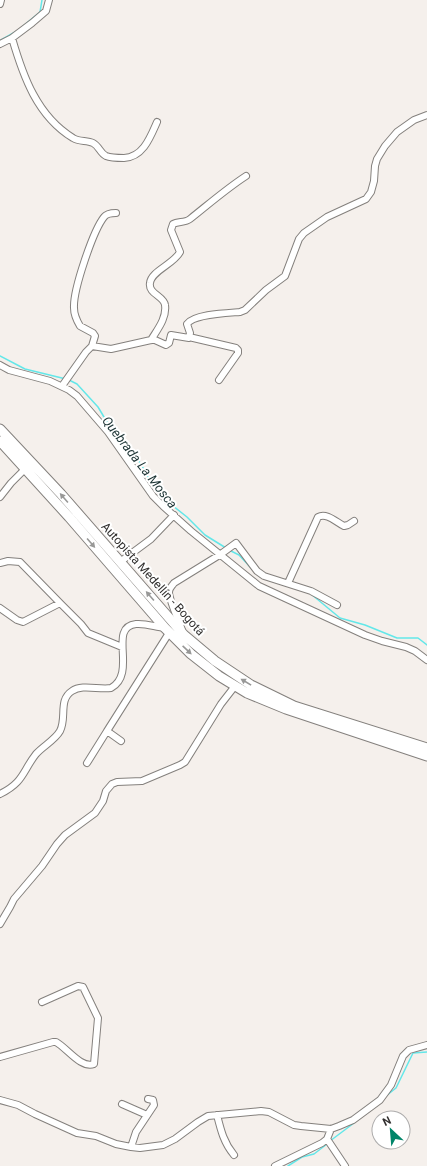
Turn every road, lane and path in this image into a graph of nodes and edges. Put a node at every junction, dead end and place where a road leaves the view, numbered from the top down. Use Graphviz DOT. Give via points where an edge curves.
graph roads {
  1 [pos="1,0"];
  2 [pos="49,0"];
  3 [pos="0,4"];
  4 [pos="12,38"];
  5 [pos="2,43"];
  6 [pos="427,115"];
  7 [pos="157,122"];
  8 [pos="246,176"];
  9 [pos="116,213"];
  10 [pos="190,337"];
  11 [pos="151,340"];
  12 [pos="92,346"];
  13 [pos="0,365"];
  14 [pos="219,380"];
  15 [pos="65,381"];
  16 [pos="0,429"];
  17 [pos="0,441"];
  18 [pos="25,469"];
  19 [pos="0,496"];
  20 [pos="174,515"];
  21 [pos="354,521"];
  22 [pos="221,554"];
  23 [pos="120,562"];
  24 [pos="0,563"];
  25 [pos="288,583"];
  26 [pos="60,603"];
  27 [pos="337,605"];
  28 [pos="0,608"];
  29 [pos="167,630"];
  30 [pos="184,635"];
  31 [pos="122,647"];
  32 [pos="427,660"];
  33 [pos="234,686"];
  34 [pos="107,731"];
  35 [pos="121,741"];
  36 [pos="427,748"];
  37 [pos="427,756"];
  38 [pos="87,763"];
  39 [pos="0,794"];
  40 [pos="0,924"];
  41 [pos="42,1002"];
  42 [pos="427,1045"];
  43 [pos="0,1057"];
  44 [pos="148,1099"];
  45 [pos="0,1100"];
  46 [pos="122,1104"];
  47 [pos="147,1115"];
  48 [pos="217,1116"];
  49 [pos="331,1129"];
  50 [pos="327,1139"];
  51 [pos="131,1147"];
  52 [pos="234,1155"];
  53 [pos="276,1166"];
  54 [pos="345,1166"];
  1 -- 3 [label="street"];
  2 -- 4 [label="street" via="46,11"];
  4 -- 5 [label="street"];
  4 -- 7 [label="street" via="21,69 39,104 54,123 72,138 94,143 106,156 132,158 138,155"];
  6 -- 10 [label="street" via="414,120 397,132 385,146 377,159 374,181 366,199 327,217 304,233 288,272 282,279 243,311 190,320 187,324"];
  8 -- 11 [label="street" via="189,220 173,224 171,230 180,252 173,261 153,276 149,285 165,306 162,322"];
  9 -- 12 [label="street" via="104,217 98,228 89,247 76,291 74,309 80,326 93,333"];
  10 -- 11 [label="street" via="171,335 166,345"];
  10 -- 14 [label="street" via="237,349 238,353"];
  11 -- 12 [label="street" via="111,349"];
  12 -- 15 [label="street"];
  13 -- 15 [label="street" via="9,370"];
  15 -- 20 [label="street" via="99,421 153,496"];
  23 -- 16 [label="highway, Autopista Medellín - Bogotá, one-way"];
  17 -- 18 [label="highway, Autopista Medellín - Bogotá"];
  18 -- 19 [label="street"];
  18 -- 29 [label="highway, Autopista Medellín - Bogotá, one-way"];
  20 -- 22 [label="street"];
  20 -- 23 [label="street" via="151,539"];
  21 -- 25 [label="street" via="344,526 334,519 321,515 318,517"];
  22 -- 25 [label="street" via="236,543 264,576"];
  22 -- 30 [label="street" via="170,588 171,599"];
  22 -- 32 [label="street" via="264,590 296,602 365,635 406,647"];
  30 -- 23 [label="highway, Autopista Medellín - Bogotá, one-way"];
  24 -- 26 [label="street" via="21,563"];
  25 -- 27 [label="street" via="311,590"];
  26 -- 28 [label="street" via="23,622"];
  26 -- 31 [label="street" via="88,633"];
  29 -- 31 [label="street" via="146,624 135,624 124,633"];
  29 -- 33 [label="highway, Autopista Medellín - Bogotá, one-way" via="204,665"];
  29 -- 34 [label="street"];
  36 -- 30 [label="highway, Autopista Medellín - Bogotá, one-way" via="299,708 275,697 242,680"];
  31 -- 39 [label="street" via="124,663 120,680 115,686 107,689 77,688 69,693 63,705 60,731 36,754 23,777"];
  33 -- 37 [label="highway, Autopista Medellín - Bogotá" via="286,709"];
  33 -- 40 [label="street" via="184,762 142,781 112,784 95,813 65,834 56,844 42,866 14,899"];
  34 -- 35 [label="street"];
  34 -- 38 [label="street"];
  41 -- 43 [label="street" via="78,986 83,987 98,1018 94,1064 91,1066 80,1062 56,1042"];
  42 -- 49 [label="street" via="409,1050 403,1056 380,1100 353,1120"];
  44 -- 47 [label="street" via="155,1103"];
  45 -- 51 [label="street" via="18,1105 77,1133"];
  46 -- 47 [label="street"];
  47 -- 51 [label="street" via="136,1132"];
  48 -- 49 [label="street" via="261,1111 269,1112 294,1125"];
  48 -- 51 [label="street" via="208,1116 163,1145"];
  48 -- 52 [label="street" via="226,1145"];
  49 -- 50 [label="street"];
  50 -- 53 [label="street"];
  50 -- 54 [label="street"];
}
